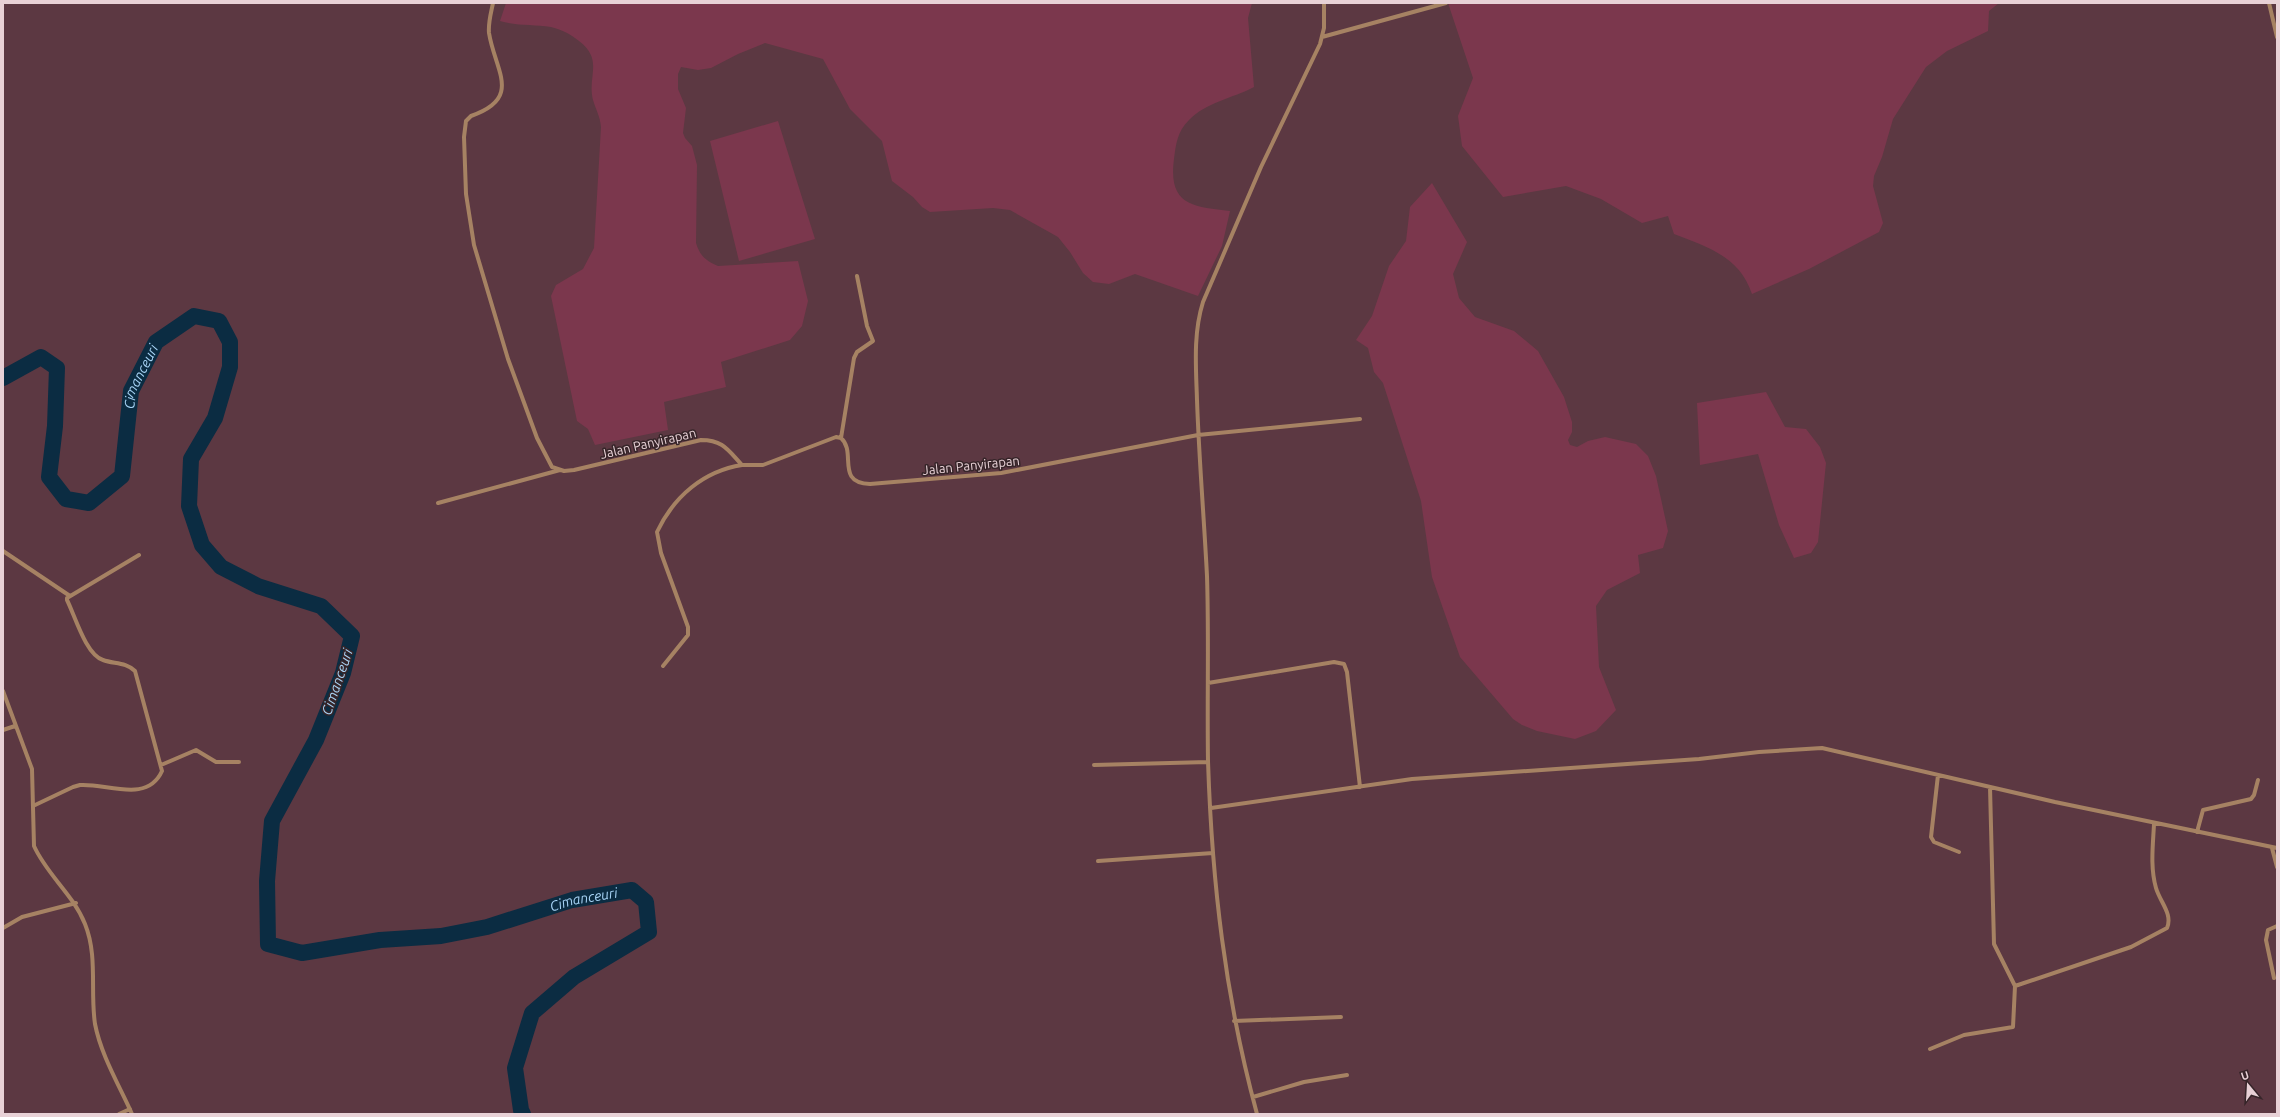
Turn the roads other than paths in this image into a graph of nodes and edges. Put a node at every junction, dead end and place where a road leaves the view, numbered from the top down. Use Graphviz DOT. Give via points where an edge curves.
graph roads {
  1 [pos="493,3"];
  2 [pos="1324,3"];
  3 [pos="1446,3"];
  4 [pos="2269,3"];
  5 [pos="1322,37"];
  6 [pos="2277,37"];
  7 [pos="857,276"];
  8 [pos="1360,419"];
  9 [pos="1198,435"];
  10 [pos="841,438"];
  11 [pos="742,466"];
  12 [pos="560,470"];
  13 [pos="438,503"];
  14 [pos="3,551"];
  15 [pos="139,555"];
  16 [pos="70,596"];
  17 [pos="663,666"];
  18 [pos="1208,683"];
  19 [pos="3,691"];
  20 [pos="15,726"];
  21 [pos="3,730"];
  22 [pos="238,762"];
  23 [pos="1208,762"];
  24 [pos="161,765"];
  25 [pos="1094,765"];
  26 [pos="1938,775"];
  27 [pos="2258,780"];
  28 [pos="1360,787"];
  29 [pos="1990,787"];
  30 [pos="33,806"];
  31 [pos="1211,808"];
  32 [pos="2154,824"];
  33 [pos="2197,832"];
  34 [pos="2275,848"];
  35 [pos="1959,852"];
  36 [pos="1212,853"];
  37 [pos="1098,861"];
  38 [pos="2277,867"];
  39 [pos="76,903"];
  40 [pos="2277,926"];
  41 [pos="3,928"];
  42 [pos="2274,978"];
  43 [pos="2015,986"];
  44 [pos="1340,1017"];
  45 [pos="1234,1021"];
  46 [pos="1930,1048"];
  47 [pos="1347,1075"];
  48 [pos="1253,1097"];
  49 [pos="130,1109"];
  50 [pos="119,1114"];
  51 [pos="132,1114"];
  52 [pos="1257,1114"];
  1 -- 12 [label="street" via="489,33 503,79 503,89 498,100 471,116 464,127 470,229 508,359 537,438 552,468"];
  2 -- 5 [label="street"];
  3 -- 5 [label="street"];
  4 -- 6 [label="street"];
  5 -- 9 [label="street" via="1261,167 1198,317"];
  7 -- 10 [label="street" via="867,326 873,341 857,352 854,358"];
  8 -- 9 [label="street"];
  9 -- 10 [label="street, Jalan Panyirapan" via="1151,442 1036,468 870,484 857,482 852,477 848,469 845,443"];
  9 -- 18 [label="street" via="1207,577"];
  10 -- 11 [label="street" via="836,437 763,465"];
  11 -- 12 [label="street, Jalan Panyirapan" via="715,440 700,440 574,470"];
  11 -- 17 [label="street" via="714,472 691,487 678,500 658,532 661,553 688,627 688,635"];
  12 -- 13 [label="street, Jalan Panyirapan"];
  14 -- 16 [label="street"];
  15 -- 16 [label="street"];
  16 -- 24 [label="street" via="67,600 91,652 103,660 130,666 138,677"];
  18 -- 23 [label="street"];
  18 -- 28 [label="street" via="1334,662 1344,664"];
  19 -- 20 [label="street"];
  20 -- 21 [label="street"];
  20 -- 30 [label="street" via="32,769"];
  22 -- 24 [label="street" via="216,762 196,750"];
  23 -- 25 [label="street"];
  23 -- 31 [label="street"];
  24 -- 30 [label="street" via="159,779 144,788 134,791 85,785 73,787"];
  26 -- 28 [label="street" via="1822,748 1486,773"];
  26 -- 29 [label="street"];
  26 -- 35 [label="street" via="1931,837 1934,842"];
  27 -- 33 [label="street" via="2251,799 2203,810"];
  28 -- 31 [label="street"];
  29 -- 32 [label="street"];
  29 -- 43 [label="street" via="1994,944"];
  30 -- 39 [label="street" via="34,846 38,855"];
  31 -- 36 [label="street"];
  32 -- 33 [label="street"];
  32 -- 43 [label="street" via="2153,874 2156,890 2168,914 2167,928 2131,948"];
  33 -- 34 [label="street"];
  34 -- 38 [label="street"];
  36 -- 37 [label="street"];
  36 -- 45 [label="street" via="1221,944"];
  39 -- 41 [label="street" via="22,917"];
  39 -- 49 [label="street" via="86,924 92,950 94,1011 98,1035"];
  40 -- 42 [label="street" via="2268,930 2266,937"];
  43 -- 46 [label="street" via="2013,1027 1964,1035"];
  44 -- 45 [label="street"];
  45 -- 48 [label="street"];
  47 -- 48 [label="street" via="1304,1082"];
  48 -- 52 [label="street"];
  49 -- 50 [label="street"];
  49 -- 51 [label="street"];
}
